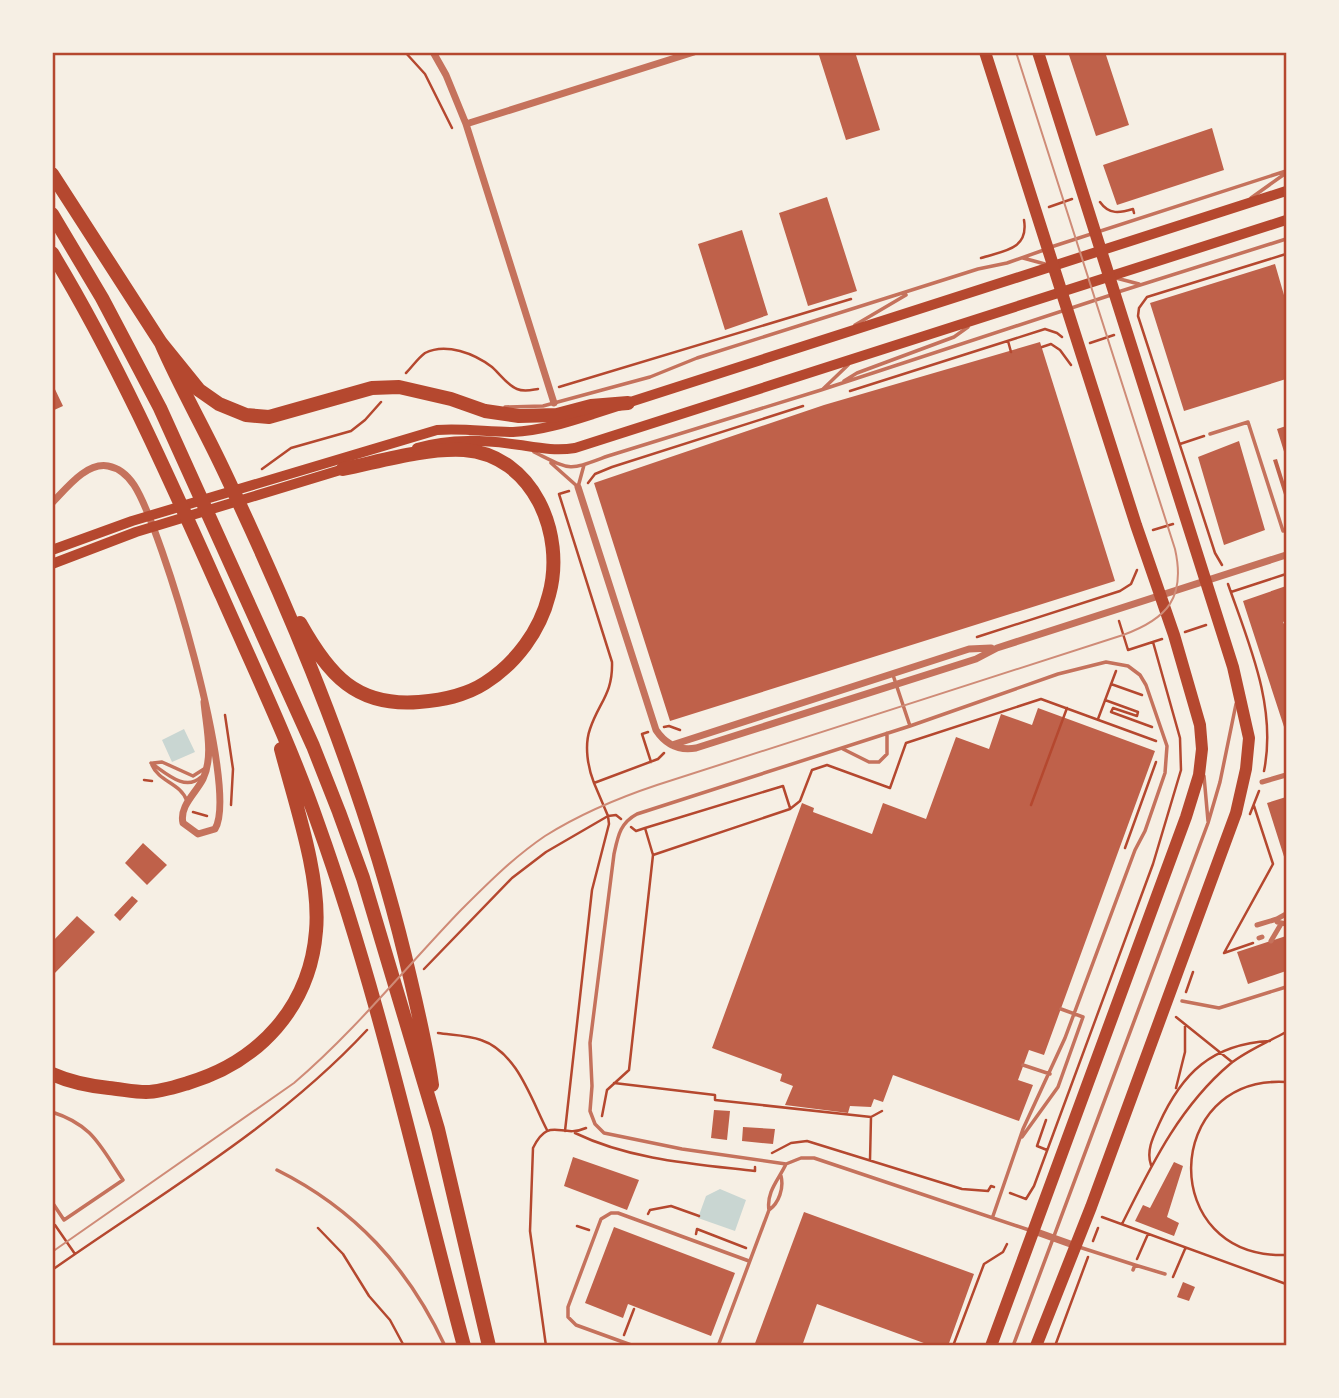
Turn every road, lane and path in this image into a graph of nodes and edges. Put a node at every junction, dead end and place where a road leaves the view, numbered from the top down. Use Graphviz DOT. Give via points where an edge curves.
graph roads {
  1 [pos="405,52"];
  2 [pos="433,52"];
  3 [pos="694,52"];
  4 [pos="985,52"];
  5 [pos="1038,52"];
  6 [pos="466,124"];
  7 [pos="452,128"];
  8 [pos="1286,172"];
  9 [pos="52,174"];
  10 [pos="1286,191"];
  11 [pos="1084,195"];
  12 [pos="1238,206"];
  13 [pos="1133,209"];
  14 [pos="1036,211"];
  15 [pos="52,214"];
  16 [pos="1286,220"];
  17 [pos="1096,231"];
  18 [pos="1286,239"];
  19 [pos="1048,248"];
  20 [pos="1102,251"];
  21 [pos="53,254"];
  22 [pos="1286,254"];
  23 [pos="1023,258"];
  24 [pos="977,259"];
  25 [pos="1054,267"];
  26 [pos="1110,277"];
  27 [pos="1141,285"];
  28 [pos="914,290"];
  29 [pos="1062,293"];
  30 [pos="1115,293"];
  31 [pos="853,298"];
  32 [pos="1068,310"];
  33 [pos="978,320"];
  34 [pos="1142,326"];
  35 [pos="1126,331"];
  36 [pos="832,338"];
  37 [pos="161,343"];
  38 [pos="1042,347"];
  39 [pos="1073,348"];
  40 [pos="1011,352"];
  41 [pos="855,359"];
  42 [pos="418,360"];
  43 [pos="839,384"];
  44 [pos="549,387"];
  45 [pos="821,390"];
  46 [pos="451,399"];
  47 [pos="554,403"];
  48 [pos="628,403"];
  49 [pos="365,420"];
  50 [pos="1210,434"];
  51 [pos="1180,444"];
  52 [pos="520,445"];
  53 [pos="538,454"];
  54 [pos="585,464"];
  55 [pos="612,467"];
  56 [pos="343,469"];
  57 [pos="257,472"];
  58 [pos="590,482"];
  59 [pos="578,487"];
  60 [pos="256,490"];
  61 [pos="564,493"];
  62 [pos="52,503"];
  63 [pos="1203,514"];
  64 [pos="1186,520"];
  65 [pos="1283,531"];
  66 [pos="1140,535"];
  67 [pos="52,550"];
  68 [pos="1286,555"];
  69 [pos="1219,557"];
  70 [pos="56,564"];
  71 [pos="267,564"];
  72 [pos="1136,566"];
  73 [pos="1286,574"];
  74 [pos="1205,581"];
  75 [pos="1111,594"];
  76 [pos="1160,595"];
  77 [pos="1118,618"];
  78 [pos="1219,621"];
  79 [pos="1174,635"];
  80 [pos="1153,642"];
  81 [pos="997,648"];
  82 [pos="1128,650"];
  83 [pos="1118,665"];
  84 [pos="892,674"];
  85 [pos="896,684"];
  86 [pos="1111,684"];
  87 [pos="1240,689"];
  88 [pos="1142,695"];
  89 [pos="1105,700"];
  90 [pos="204,702"];
  91 [pos="270,705"];
  92 [pos="1067,708"];
  93 [pos="1149,716"];
  94 [pos="1098,719"];
  95 [pos="910,726"];
  96 [pos="1152,727"];
  97 [pos="887,733"];
  98 [pos="642,734"];
  99 [pos="1156,741"];
  100 [pos="671,745"];
  101 [pos="841,748"];
  102 [pos="1202,749"];
  103 [pos="1158,751"];
  104 [pos="1156,759"];
  105 [pos="651,762"];
  106 [pos="151,763"];
  107 [pos="208,764"];
  108 [pos="1286,775"];
  109 [pos="1262,782"];
  110 [pos="594,783"];
  111 [pos="188,803"];
  112 [pos="1031,805"];
  113 [pos="1253,806"];
  114 [pos="790,809"];
  115 [pos="608,816"];
  116 [pos="1208,823"];
  117 [pos="653,855"];
  118 [pos="1122,856"];
  119 [pos="1286,914"];
  120 [pos="1282,922"];
  121 [pos="1257,925"];
  122 [pos="1260,939"];
  123 [pos="1270,942"];
  124 [pos="446,944"];
  125 [pos="1286,987"];
  126 [pos="1182,1001"];
  127 [pos="1061,1009"];
  128 [pos="1074,1014"];
  129 [pos="1176,1017"];
  130 [pos="372,1024"];
  131 [pos="1185,1024"];
  132 [pos="1286,1032"];
  133 [pos="469,1037"];
  134 [pos="1271,1041"];
  135 [pos="1220,1052"];
  136 [pos="1232,1062"];
  137 [pos="1023,1065"];
  138 [pos="52,1074"];
  139 [pos="1051,1074"];
  140 [pos="1286,1082"];
  141 [pos="614,1083"];
  142 [pos="1175,1091"];
  143 [pos="1044,1106"];
  144 [pos="882,1111"];
  145 [pos="52,1112"];
  146 [pos="871,1116"];
  147 [pos="600,1120"];
  148 [pos="595,1124"];
  149 [pos="438,1129"];
  150 [pos="547,1131"];
  151 [pos="565,1131"];
  152 [pos="1019,1142"];
  153 [pos="1047,1150"];
  154 [pos="870,1160"];
  155 [pos="786,1164"];
  156 [pos="1151,1166"];
  157 [pos="277,1170"];
  158 [pos="781,1176"];
  159 [pos="1026,1199"];
  160 [pos="52,1202"];
  161 [pos="769,1210"];
  162 [pos="1105,1211"];
  163 [pos="699,1216"];
  164 [pos="993,1216"];
  165 [pos="1102,1217"];
  166 [pos="52,1220"];
  167 [pos="645,1224"];
  168 [pos="1122,1224"];
  169 [pos="577,1226"];
  170 [pos="318,1228"];
  171 [pos="584,1228"];
  172 [pos="1034,1231"];
  173 [pos="1147,1234"];
  174 [pos="1054,1238"];
  175 [pos="693,1241"];
  176 [pos="1007,1244"];
  177 [pos="1076,1246"];
  178 [pos="1185,1249"];
  179 [pos="1090,1250"];
  180 [pos="75,1254"];
  181 [pos="1286,1255"];
  182 [pos="743,1259"];
  183 [pos="749,1261"];
  184 [pos="1134,1268"];
  185 [pos="52,1270"];
  186 [pos="1165,1274"];
  187 [pos="1286,1284"];
  188 [pos="634,1309"];
  189 [pos="622,1341"];
  190 [pos="632,1345"];
  191 [pos="404,1346"];
  192 [pos="445,1346"];
  193 [pos="464,1346"];
  194 [pos="489,1346"];
  195 [pos="546,1346"];
  196 [pos="718,1346"];
  197 [pos="953,1346"];
  198 [pos="991,1346"];
  199 [pos="1013,1346"];
  200 [pos="1036,1346"];
  201 [pos="1055,1346"];
  1 -- 7 [label="path" via="425,74"];
  2 -- 6 [label="street"];
  3 -- 6 [label="street"];
  4 -- 14 [label="main road"];
  5 -- 11 [label="main road"];
  6 -- 44 [label="street"];
  8 -- 12 [label="lane"];
  8 -- 17 [label="lane"];
  9 -- 37 [label="highway"];
  10 -- 12 [label="main road"];
  11 -- 13 [label="path" via="1097,191 1101,204 1110,211"];
  11 -- 14 [label="path"];
  11 -- 17 [label="main road"];
  12 -- 20 [label="main road"];
  14 -- 19 [label="main road"];
  14 -- 24 [label="path" via="1022,215 1025,235 1021,242"];
  15 -- 149 [label="highway" via="160,408 313,746 363,878"];
  16 -- 26 [label="main road"];
  17 -- 19 [label="lane"];
  17 -- 20 [label="main road"];
  18 -- 27 [label="lane"];
  19 -- 23 [label="lane"];
  19 -- 25 [label="main road"];
  20 -- 25 [label="main road"];
  20 -- 26 [label="main road"];
  21 -- 91 [label="highway" via="140,418"];
  22 -- 34 [label="path" via="1147,297 1139,308"];
  23 -- 25 [label="lane"];
  23 -- 28 [label="lane"];
  25 -- 29 [label="main road"];
  25 -- 36 [label="main road"];
  26 -- 27 [label="lane"];
  26 -- 29 [label="main road"];
  26 -- 30 [label="main road"];
  27 -- 30 [label="lane"];
  28 -- 36 [label="lane"];
  28 -- 47 [label="lane" via="649,377"];
  29 -- 32 [label="main road"];
  29 -- 33 [label="main road"];
  30 -- 32 [label="lane"];
  30 -- 35 [label="main road"];
  31 -- 44 [label="path" via="582,381"];
  32 -- 39 [label="main road"];
  32 -- 43 [label="lane"];
  33 -- 41 [label="main road"];
  33 -- 43 [label="lane" via="954,337"];
  34 -- 35 [label="path"];
  34 -- 51 [label="path"];
  35 -- 39 [label="path"];
  35 -- 64 [label="main road"];
  36 -- 48 [label="main road"];
  37 -- 46 [label="highway" via="199,390 246,415 269,417 372,388 399,387"];
  37 -- 71 [label="highway"];
  38 -- 39 [label="path" via="1051,344 1060,350 1073,368"];
  39 -- 40 [label="path" via="1045,329 1008,341"];
  39 -- 66 [label="main road"];
  41 -- 45 [label="lane"];
  41 -- 52 [label="main road" via="575,448 547,450"];
  42 -- 44 [label="path" via="436,350 457,350 488,364 517,389"];
  43 -- 45 [label="lane"];
  44 -- 47 [label="street"];
  45 -- 54 [label="lane"];
  46 -- 47 [label="lane" via="500,407"];
  46 -- 48 [label="highway" via="519,416 557,415"];
  48 -- 60 [label="main road" via="516,432 437,430"];
  49 -- 57 [label="path" via="351,431 291,448"];
  50 -- 51 [label="path"];
  50 -- 65 [label="lane" via="1248,422"];
  51 -- 63 [label="path"];
  52 -- 53 [label="lane"];
  52 -- 56 [label="main road" via="469,440 436,443"];
  53 -- 54 [label="lane" via="567,468"];
  53 -- 59 [label="lane"];
  54 -- 59 [label="lane"];
  55 -- 58 [label="path"];
  56 -- 60 [label="main road"];
  56 -- 71 [label="highway" via="464,450 494,457 519,473 533,488 547,521 553,566 550,595 526,646 483,685 447,700 382,701 354,690 330,669"];
  59 -- 100 [label="street" via="656,730"];
  60 -- 67 [label="main road" via="132,521"];
  60 -- 70 [label="main road"];
  61 -- 110 [label="path" via="559,494 612,662 607,696 589,731 588,767"];
  62 -- 90 [label="street" via="78,478 99,466 128,477 141,497 176,587"];
  63 -- 64 [label="path"];
  63 -- 69 [label="path"];
  64 -- 66 [label="path"];
  64 -- 74 [label="main road"];
  66 -- 76 [label="main road"];
  68 -- 74 [label="street"];
  71 -- 149 [label="highway" via="378,851 426,1043"];
  72 -- 75 [label="path" via="1131,584"];
  73 -- 78 [label="path" via="1231,592 1238,614"];
  74 -- 76 [label="street"];
  74 -- 78 [label="main road"];
  76 -- 79 [label="main road"];
  76 -- 81 [label="street"];
  77 -- 82 [label="path"];
  78 -- 79 [label="path"];
  78 -- 87 [label="main road"];
  79 -- 80 [label="path"];
  79 -- 102 [label="main road" via="1200,725"];
  80 -- 82 [label="path"];
  80 -- 153 [label="path" via="1180,738 1181,770 1153,864"];
  81 -- 84 [label="street" via="969,649"];
  81 -- 85 [label="street"];
  82 -- 83 [label="path"];
  83 -- 86 [label="path"];
  83 -- 95 [label="lane" via="1106,663 1058,674"];
  83 -- 128 [label="lane" via="1128,666 1146,685 1167,746 1165,773"];
  84 -- 85 [label="lane"];
  84 -- 100 [label="street"];
  85 -- 95 [label="lane"];
  85 -- 100 [label="street" via="696,748 682,750"];
  86 -- 88 [label="path"];
  86 -- 89 [label="path"];
  87 -- 116 [label="lane"];
  87 -- 177 [label="main road" via="1249,738 1236,813"];
  89 -- 94 [label="path"];
  89 -- 96 [label="path" via="1138,712 1137,716 1113,708 1111,712"];
  90 -- 107 [label="street"];
  90 -- 111 [label="street" via="217,765 220,815 215,829 198,834 188,828 181,819"];
  91 -- 138 [label="highway" via="315,890 313,956 290,1010 246,1058 215,1075 175,1087 147,1092 88,1085"];
  91 -- 193 [label="highway" via="318,823 368,979"];
  92 -- 94 [label="path"];
  92 -- 112 [label="path"];
  92 -- 114 [label="path" via="1041,699 906,743 891,788 827,765 812,770 800,801"];
  93 -- 96 [label="path"];
  94 -- 99 [label="path"];
  95 -- 97 [label="lane"];
  96 -- 99 [label="path"];
  97 -- 101 [label="lane"];
  97 -- 101 [label="lane" via="887,754 879,762"];
  98 -- 105 [label="path"];
  99 -- 103 [label="path"];
  100 -- 105 [label="path"];
  101 -- 148 [label="lane" via="637,814 622,826 614,854 590,1043 590,1111"];
  102 -- 116 [label="lane"];
  102 -- 172 [label="main road" via="1186,817"];
  104 -- 118 [label="path"];
  105 -- 110 [label="path"];
  106 -- 107 [label="lane" via="162,762 192,776"];
  106 -- 107 [label="lane" via="189,784 201,777"];
  106 -- 111 [label="lane" via="157,775 181,790"];
  107 -- 111 [label="street"];
  108 -- 109 [label="street"];
  110 -- 115 [label="path"];
  113 -- 122 [label="path" via="1273,864 1224,953"];
  114 -- 117 [label="path"];
  114 -- 117 [label="path" via="783,786 645,828"];
  115 -- 124 [label="path" via="512,878"];
  115 -- 151 [label="path" via="592,890"];
  116 -- 174 [label="lane"];
  117 -- 141 [label="path" via="629,1070"];
  119 -- 120 [label="street"];
  120 -- 121 [label="street"];
  120 -- 123 [label="street"];
  125 -- 126 [label="lane" via="1219,1008"];
  127 -- 128 [label="lane"];
  128 -- 139 [label="lane"];
  128 -- 143 [label="lane" via="1083,1017 1058,1087"];
  129 -- 131 [label="path"];
  130 -- 180 [label="path" via="285,1108"];
  131 -- 135 [label="path"];
  131 -- 142 [label="path" via="1185,1052"];
  132 -- 134 [label="path"];
  133 -- 150 [label="path" via="505,1054"];
  134 -- 135 [label="path"];
  134 -- 136 [label="path"];
  135 -- 136 [label="path"];
  135 -- 142 [label="path" via="1196,1068"];
  136 -- 156 [label="path" via="1199,1093"];
  137 -- 139 [label="lane"];
  139 -- 152 [label="lane"];
  140 -- 181 [label="path" via="1268,1081 1238,1090 1214,1108 1199,1131 1191,1157 1191,1185 1217,1232 1240,1248"];
  141 -- 146 [label="path" via="715,1095 715,1100"];
  141 -- 147 [label="path" via="607,1090"];
  142 -- 156 [label="path" via="1151,1142"];
  143 -- 152 [label="lane"];
  143 -- 153 [label="path" via="1049,1110 1037,1146"];
  144 -- 146 [label="path"];
  145 -- 160 [label="lane" via="79,1122 91,1133 123,1180 64,1220"];
  146 -- 154 [label="path"];
  148 -- 151 [label="path" via="574,1133"];
  148 -- 155 [label="lane" via="604,1133 629,1140"];
  149 -- 194 [label="highway"];
  150 -- 151 [label="path"];
  150 -- 195 [label="path" via="533,1148 530,1231"];
  152 -- 164 [label="lane"];
  153 -- 159 [label="path"];
  155 -- 158 [label="lane"];
  155 -- 164 [label="lane" via="814,1158"];
  156 -- 168 [label="path"];
  157 -- 192 [label="lane" via="323,1196 384,1250 419,1297"];
  158 -- 161 [label="lane" via="775,1182"];
  158 -- 161 [label="lane" via="782,1187"];
  161 -- 183 [label="lane"];
  162 -- 165 [label="path"];
  163 -- 167 [label="path" via="671,1206 650,1210"];
  164 -- 172 [label="lane"];
  165 -- 168 [label="path"];
  165 -- 179 [label="path"];
  166 -- 180 [label="path"];
  167 -- 175 [label="lane"];
  167 -- 189 [label="lane" via="618,1213 601,1219 568,1307 568,1317 576,1325"];
  168 -- 173 [label="path"];
  169 -- 171 [label="path"];
  170 -- 191 [label="path" via="343,1254"];
  172 -- 174 [label="street"];
  172 -- 198 [label="main road"];
  173 -- 178 [label="path"];
  173 -- 184 [label="path"];
  174 -- 177 [label="street"];
  174 -- 199 [label="lane"];
  175 -- 182 [label="lane"];
  175 -- 182 [label="path" via="697,1229 747,1247"];
  176 -- 197 [label="path" via="984,1264"];
  177 -- 179 [label="lane"];
  177 -- 200 [label="main road"];
  178 -- 186 [label="path" via="1175,1277"];
  178 -- 187 [label="path"];
  179 -- 184 [label="lane"];
  179 -- 201 [label="path"];
  180 -- 185 [label="path"];
  182 -- 183 [label="lane"];
  183 -- 196 [label="lane"];
  184 -- 186 [label="lane"];
  188 -- 189 [label="path"];
  189 -- 190 [label="lane"];
}
